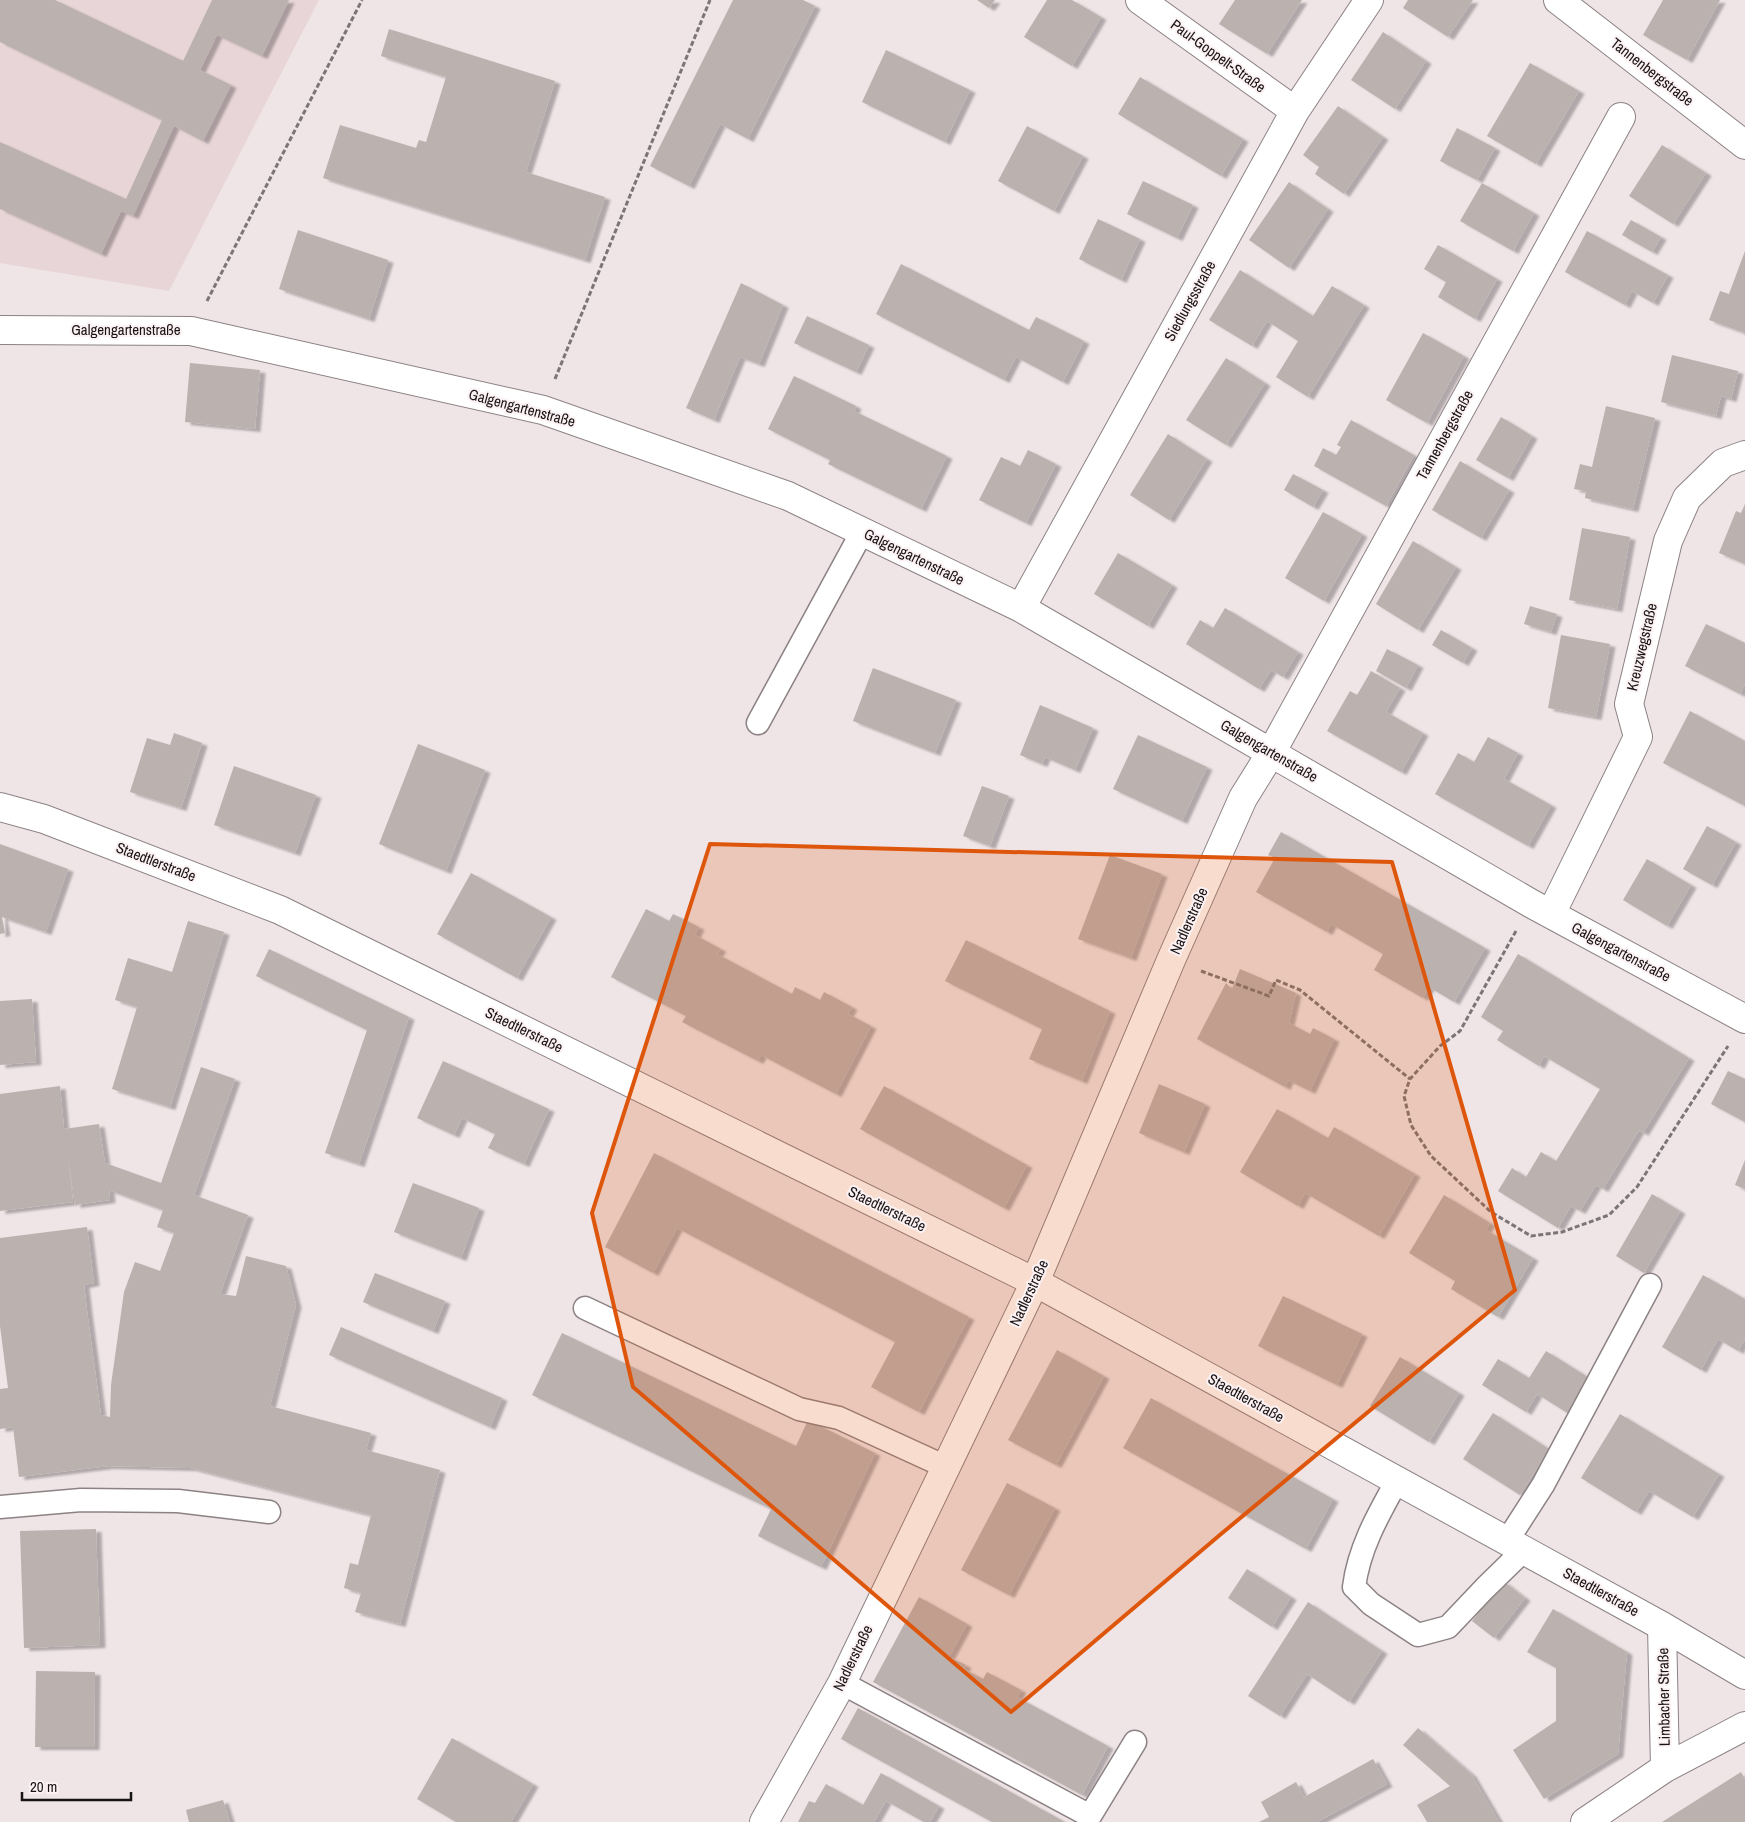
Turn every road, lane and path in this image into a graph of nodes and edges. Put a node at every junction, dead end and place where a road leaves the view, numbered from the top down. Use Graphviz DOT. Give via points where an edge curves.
graph roads {
  1 [pos="362,0"];
  2 [pos="710,0"];
  3 [pos="1140,0"];
  4 [pos="1369,0"];
  5 [pos="1558,0"];
  6 [pos="1295,111"];
  7 [pos="1621,117"];
  8 [pos="1745,145"];
  9 [pos="0,330"];
  10 [pos="191,331"];
  11 [pos="543,410"];
  12 [pos="1745,455"];
  13 [pos="862,532"];
  14 [pos="1021,608"];
  15 [pos="758,723"];
  16 [pos="1271,753"];
  17 [pos="0,807"];
  18 [pos="1541,909"];
  19 [pos="1172,960"];
  20 [pos="1745,1019"];
  21 [pos="1729,1045"];
  22 [pos="1410,1079"];
  23 [pos="1035,1282"];
  24 [pos="1650,1285"];
  25 [pos="585,1308"];
  26 [pos="946,1467"];
  27 [pos="1397,1480"];
  28 [pos="0,1507"];
  29 [pos="269,1512"];
  30 [pos="1515,1546"];
  31 [pos="1662,1626"];
  32 [pos="1745,1675"];
  33 [pos="842,1683"];
  34 [pos="1745,1726"];
  35 [pos="1135,1742"];
  36 [pos="1665,1768"];
  37 [pos="764,1822"];
  38 [pos="1585,1822"];
  1 -- 10 [label="path"];
  2 -- 11 [label="path"];
  3 -- 6 [label="street, Paul-Goppelt-Straße"];
  4 -- 6 [label="street, Siedlungsstraße"];
  5 -- 8 [label="street, Tannenbergstraße"];
  6 -- 14 [label="street, Siedlungsstraße"];
  7 -- 16 [label="street, Tannenbergstraße"];
  9 -- 10 [label="street, Galgengartenstraße"];
  10 -- 11 [label="street, Galgengartenstraße"];
  11 -- 13 [label="street, Galgengartenstraße" via="788,496"];
  12 -- 18 [label="street, Kreuzwegstraße" via="1723,463 1687,498 1668,541 1629,704 1638,737"];
  13 -- 14 [label="street, Galgengartenstraße"];
  13 -- 15 [label="lane"];
  14 -- 16 [label="street, Galgengartenstraße"];
  16 -- 18 [label="street, Galgengartenstraße"];
  16 -- 19 [label="street, Nadlerstraße" via="1243,798"];
  17 -- 23 [label="street, Staedtlerstraße" via="44,819 280,910"];
  18 -- 20 [label="street, Galgengartenstraße"];
  18 -- 22 [label="path" via="1460,1031 1440,1046"];
  19 -- 22 [label="path" via="1269,996 1276,980 1300,990"];
  19 -- 23 [label="street, Nadlerstraße"];
  21 -- 22 [label="path" via="1637,1187 1609,1215 1562,1232 1531,1236 1491,1212 1431,1156 1411,1125 1404,1096"];
  23 -- 26 [label="street, Nadlerstraße"];
  23 -- 27 [label="street, Staedtlerstraße"];
  24 -- 30 [label="lane" via="1543,1485"];
  25 -- 26 [label="lane" via="799,1408 839,1418"];
  26 -- 33 [label="street, Nadlerstraße"];
  27 -- 30 [label="street, Staedtlerstraße"];
  27 -- 30 [label="lane" via="1371,1528 1357,1566 1354,1587 1371,1604 1418,1635 1448,1627 1485,1588"];
  28 -- 29 [label="lane" via="81,1500 178,1501"];
  30 -- 31 [label="street, Staedtlerstraße"];
  31 -- 32 [label="street, Staedtlerstraße"];
  31 -- 36 [label="street, Limbacher Straße"];
  33 -- 35 [label="lane" via="1090,1816"];
  33 -- 37 [label="street, Nadlerstraße"];
  34 -- 36 [label="street, Limbacher Straße"];
  36 -- 38 [label="street, Limbacher Straße"];
}
